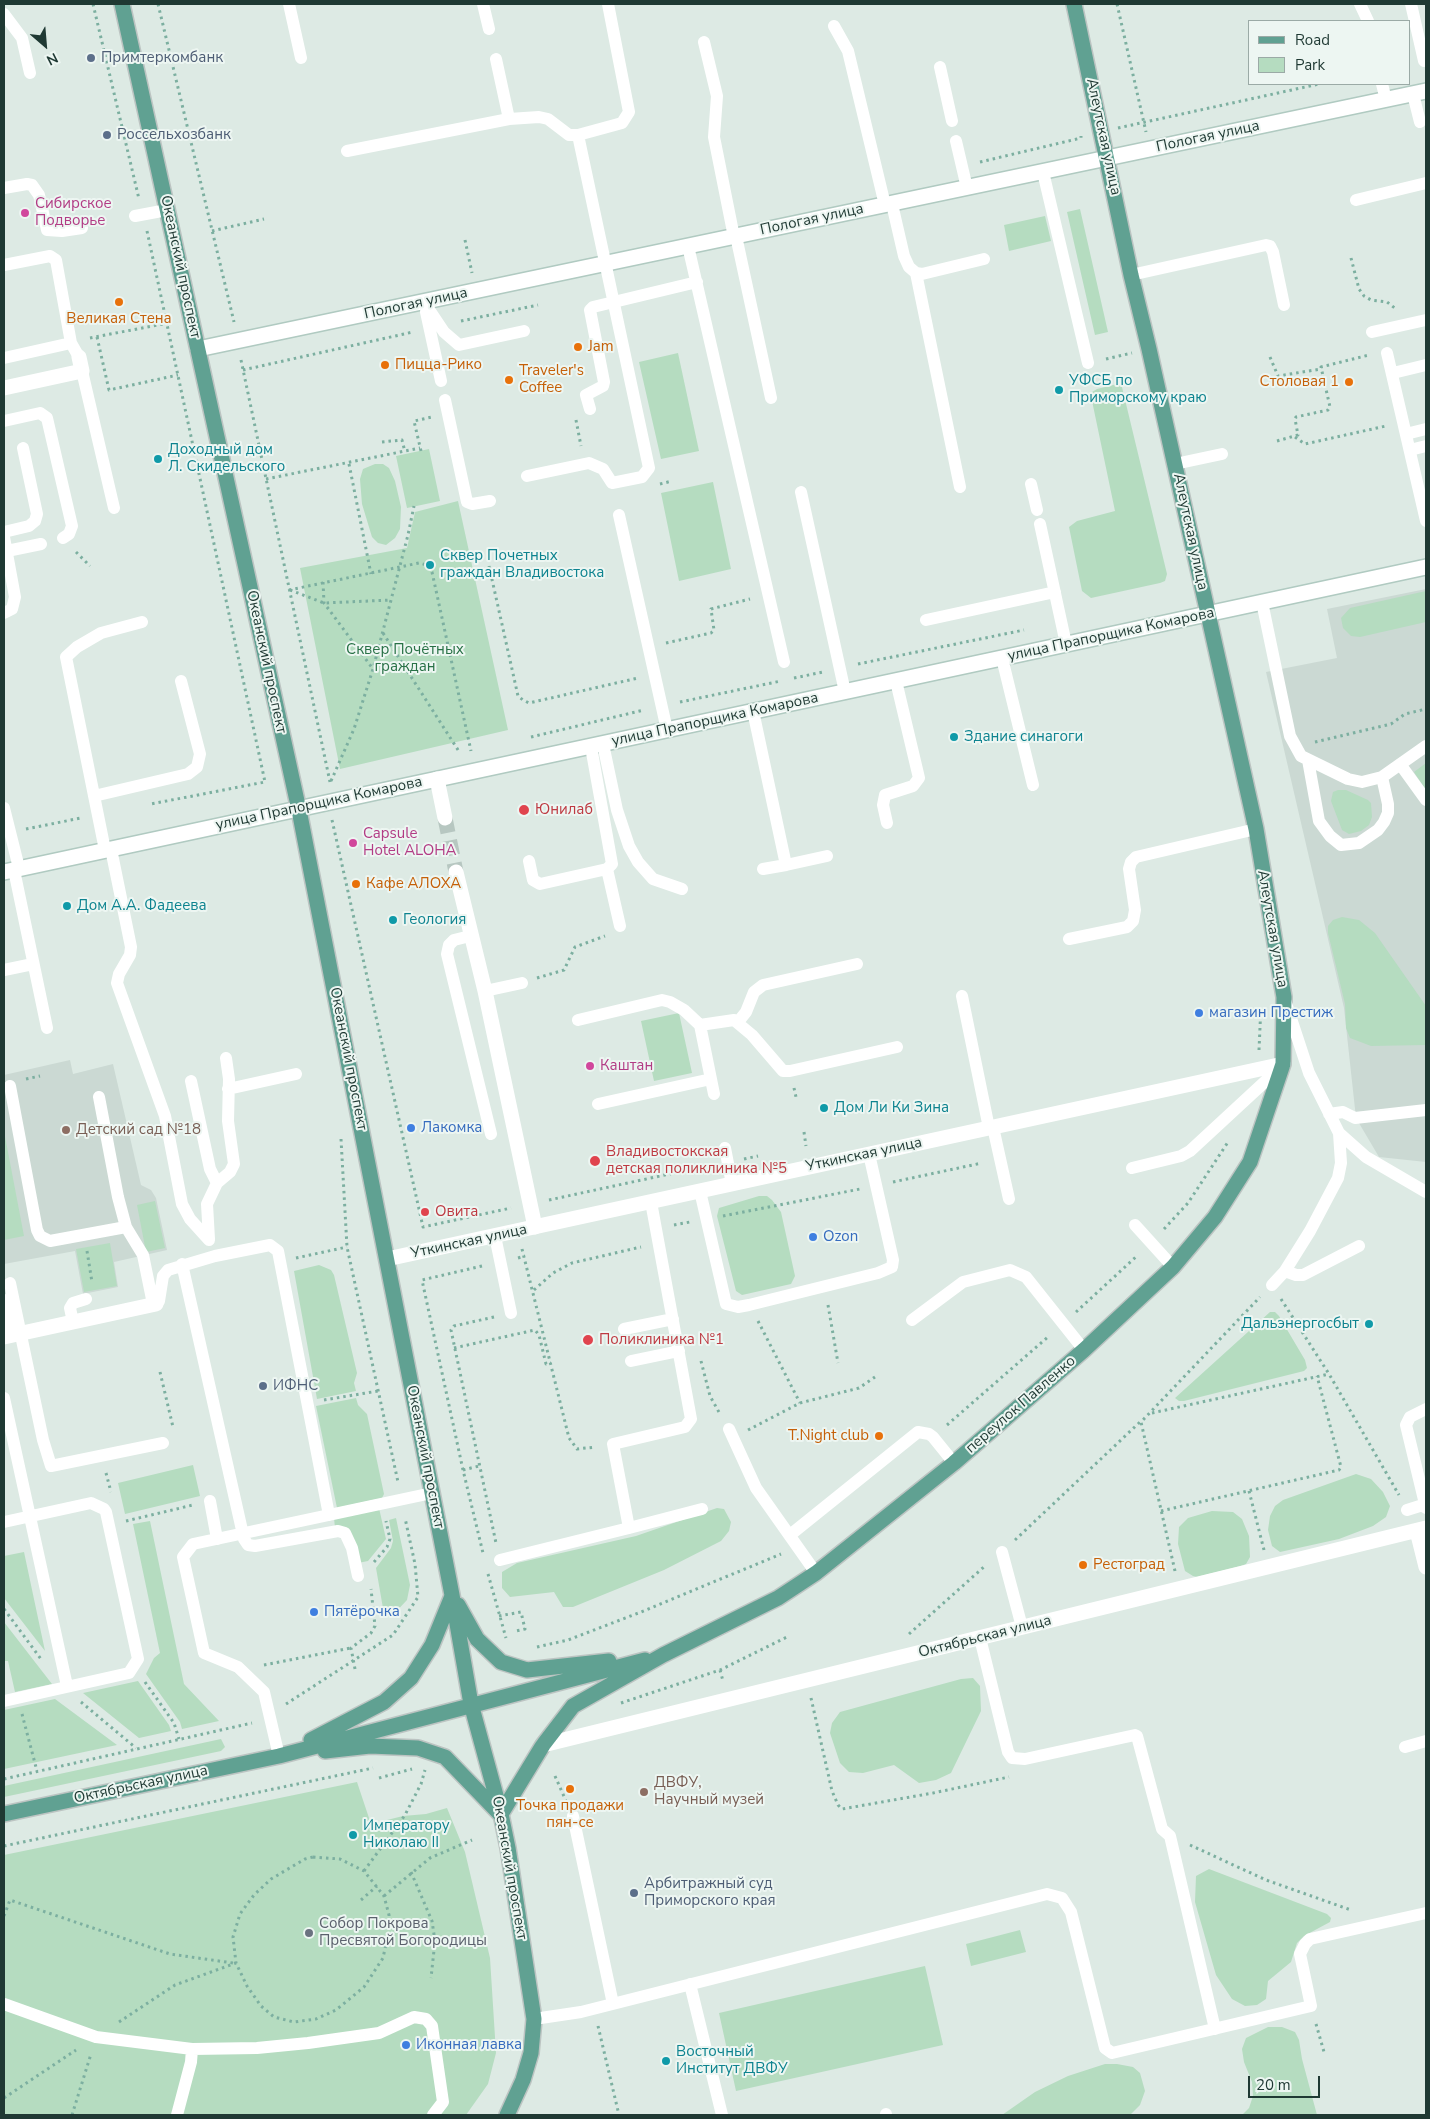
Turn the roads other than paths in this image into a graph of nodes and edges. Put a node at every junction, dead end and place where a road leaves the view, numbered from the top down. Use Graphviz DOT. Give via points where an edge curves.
graph roads {
  1 [pos="122,4"];
  2 [pos="289,4"];
  3 [pos="483,4"];
  4 [pos="608,4"];
  5 [pos="1074,4"];
  6 [pos="1360,4"];
  7 [pos="1411,4"];
  8 [pos="4,14"];
  9 [pos="1368,20"];
  10 [pos="834,26"];
  11 [pos="489,29"];
  12 [pos="704,42"];
  13 [pos="301,58"];
  14 [pos="496,59"];
  15 [pos="1424,61"];
  16 [pos="940,67"];
  17 [pos="30,74"];
  18 [pos="1382,85"];
  19 [pos="1420,92"];
  20 [pos="1386,100"];
  21 [pos="509,119"];
  22 [pos="952,121"];
  23 [pos="1420,122"];
  24 [pos="578,135"];
  25 [pos="956,141"];
  26 [pos="347,151"];
  27 [pos="1108,158"];
  28 [pos="1043,172"];
  29 [pos="1426,183"];
  30 [pos="4,188"];
  31 [pos="966,188"];
  32 [pos="1356,200"];
  33 [pos="888,204"];
  34 [pos="167,210"];
  35 [pos="139,215"];
  36 [pos="82,228"];
  37 [pos="735,237"];
  38 [pos="688,246"];
  39 [pos="984,259"];
  40 [pos="606,264"];
  41 [pos="4,265"];
  42 [pos="916,273"];
  43 [pos="1131,275"];
  44 [pos="697,282"];
  45 [pos="614,301"];
  46 [pos="424,302"];
  47 [pos="1284,305"];
  48 [pos="1426,320"];
  49 [pos="435,327"];
  50 [pos="524,331"];
  51 [pos="1372,332"];
  52 [pos="71,343"];
  53 [pos="198,349"];
  54 [pos="1387,353"];
  55 [pos="4,358"];
  56 [pos="1088,363"];
  57 [pos="81,364"];
  58 [pos="1426,365"];
  59 [pos="1393,373"];
  60 [pos="441,381"];
  61 [pos="4,388"];
  62 [pos="771,398"];
  63 [pos="446,400"];
  64 [pos="590,409"];
  65 [pos="4,421"];
  66 [pos="1405,428"];
  67 [pos="1426,429"];
  68 [pos="1426,446"];
  69 [pos="23,448"];
  70 [pos="1410,450"];
  71 [pos="1222,454"];
  72 [pos="1175,464"];
  73 [pos="527,476"];
  74 [pos="1031,484"];
  75 [pos="960,487"];
  76 [pos="801,492"];
  77 [pos="490,501"];
  78 [pos="114,508"];
  79 [pos="1037,510"];
  80 [pos="619,515"];
  81 [pos="1426,521"];
  82 [pos="1040,524"];
  83 [pos="4,532"];
  84 [pos="4,537"];
  85 [pos="63,538"];
  86 [pos="41,544"];
  87 [pos="7,551"];
  88 [pos="1426,567"];
  89 [pos="1055,592"];
  90 [pos="1262,602"];
  91 [pos="4,613"];
  92 [pos="1208,614"];
  93 [pos="926,620"];
  94 [pos="142,622"];
  95 [pos="1066,644"];
  96 [pos="1002,658"];
  97 [pos="784,662"];
  98 [pos="181,681"];
  99 [pos="896,681"];
  100 [pos="845,692"];
  101 [pos="754,712"];
  102 [pos="667,730"];
  103 [pos="597,745"];
  104 [pos="1426,746"];
  105 [pos="1308,760"];
  106 [pos="1400,764"];
  107 [pos="1382,777"];
  108 [pos="437,780"];
  109 [pos="1033,785"];
  110 [pos="94,796"];
  111 [pos="1426,800"];
  112 [pos="4,808"];
  113 [pos="298,810"];
  114 [pos="445,818"];
  115 [pos="887,823"];
  116 [pos="1256,829"];
  117 [pos="108,850"];
  118 [pos="827,856"];
  119 [pos="529,861"];
  120 [pos="786,865"];
  121 [pos="607,868"];
  122 [pos="763,869"];
  123 [pos="12,870"];
  124 [pos="456,872"];
  125 [pos="682,889"];
  126 [pos="620,926"];
  127 [pos="470,936"];
  128 [pos="1069,939"];
  129 [pos="33,964"];
  130 [pos="857,964"];
  131 [pos="4,970"];
  132 [pos="522,983"];
  133 [pos="485,991"];
  134 [pos="962,996"];
  135 [pos="1284,997"];
  136 [pos="578,1020"];
  137 [pos="738,1022"];
  138 [pos="700,1025"];
  139 [pos="48,1028"];
  140 [pos="898,1046"];
  141 [pos="226,1058"];
  142 [pos="1283,1064"];
  143 [pos="296,1074"];
  144 [pos="711,1079"];
  145 [pos="191,1081"];
  146 [pos="10,1086"];
  147 [pos="228,1089"];
  148 [pos="714,1094"];
  149 [pos="99,1097"];
  150 [pos="598,1104"];
  151 [pos="1426,1110"];
  152 [pos="1329,1114"];
  153 [pos="991,1128"];
  154 [pos="1339,1133"];
  155 [pos="491,1134"];
  156 [pos="725,1148"];
  157 [pos="869,1154"];
  158 [pos="1132,1168"];
  159 [pos="216,1183"];
  160 [pos="732,1184"];
  161 [pos="700,1191"];
  162 [pos="1426,1192"];
  163 [pos="1009,1199"];
  164 [pos="650,1202"];
  165 [pos="1135,1225"];
  166 [pos="126,1227"];
  167 [pos="535,1227"];
  168 [pos="495,1236"];
  169 [pos="209,1240"];
  170 [pos="1359,1246"];
  171 [pos="214,1256"];
  172 [pos="387,1259"];
  173 [pos="182,1264"];
  174 [pos="1173,1267"];
  175 [pos="1286,1271"];
  176 [pos="10,1284"];
  177 [pos="1272,1285"];
  178 [pos="86,1299"];
  179 [pos="4,1300"];
  180 [pos="154,1304"];
  181 [pos="511,1314"];
  182 [pos="673,1319"];
  183 [pos="912,1320"];
  184 [pos="73,1322"];
  185 [pos="624,1329"];
  186 [pos="11,1335"];
  187 [pos="1084,1350"];
  188 [pos="679,1351"];
  189 [pos="631,1361"];
  190 [pos="4,1398"];
  191 [pos="1426,1409"];
  192 [pos="729,1428"];
  193 [pos="163,1443"];
  194 [pos="954,1463"];
  195 [pos="432,1492"];
  196 [pos="210,1501"];
  197 [pos="1426,1506"];
  198 [pos="702,1509"];
  199 [pos="1407,1510"];
  200 [pos="329,1514"];
  201 [pos="30,1516"];
  202 [pos="4,1522"];
  203 [pos="629,1528"];
  204 [pos="1422,1529"];
  205 [pos="242,1533"];
  206 [pos="790,1535"];
  207 [pos="217,1539"];
  208 [pos="1424,1550"];
  209 [pos="1002,1552"];
  210 [pos="500,1560"];
  211 [pos="1426,1567"];
  212 [pos="816,1573"];
  213 [pos="358,1576"];
  214 [pos="452,1595"];
  215 [pos="1022,1627"];
  216 [pos="980,1638"];
  217 [pos="663,1655"];
  218 [pos="65,1687"];
  219 [pos="4,1700"];
  220 [pos="471,1704"];
  221 [pos="1426,1741"];
  222 [pos="543,1745"];
  223 [pos="1405,1747"];
  224 [pos="279,1756"];
  225 [pos="4,1814"];
  226 [pos="501,1814"];
  227 [pos="574,1816"];
  228 [pos="1426,1912"];
  229 [pos="690,1984"];
  230 [pos="4,2004"];
  231 [pos="613,2004"];
  232 [pos="534,2019"];
  233 [pos="1216,2029"];
  234 [pos="192,2048"];
  235 [pos="177,2115"];
  236 [pos="433,2115"];
  237 [pos="508,2115"];
  238 [pos="722,2115"];
  1 -- 34 [label="main road, Океанский проспект"];
  2 -- 13 [label="lane"];
  3 -- 11 [label="lane"];
  4 -- 24 [label="lane" via="629,112 622,123"];
  5 -- 27 [label="main road, Алеутская улица"];
  6 -- 9 [label="lane"];
  7 -- 15 [label="lane"];
  8 -- 17 [label="lane" via="22,38"];
  10 -- 33 [label="lane" via="848,51"];
  12 -- 37 [label="lane" via="717,96 714,137"];
  14 -- 21 [label="lane"];
  16 -- 22 [label="lane"];
  18 -- 20 [label="lane"];
  19 -- 20 [label="main road, Пологая улица"];
  19 -- 23 [label="lane"];
  20 -- 27 [label="main road, Пологая улица"];
  21 -- 24 [label="lane" via="539,116 570,135"];
  21 -- 26 [label="lane"];
  24 -- 40 [label="lane"];
  25 -- 31 [label="lane"];
  27 -- 28 [label="main road, Пологая улица"];
  27 -- 43 [label="main road, Алеутская улица"];
  28 -- 31 [label="main road, Пологая улица"];
  28 -- 56 [label="lane"];
  29 -- 32 [label="lane"];
  30 -- 36 [label="lane" via="32,185 39,195 47,230"];
  31 -- 33 [label="main road, Пологая улица"];
  33 -- 37 [label="main road, Пологая улица"];
  33 -- 42 [label="lane" via="904,256"];
  34 -- 35 [label="lane"];
  34 -- 53 [label="main road, Океанский проспект"];
  37 -- 38 [label="main road, Пологая улица"];
  37 -- 62 [label="lane"];
  38 -- 40 [label="main road, Пологая улица"];
  38 -- 44 [label="lane"];
  39 -- 42 [label="lane"];
  40 -- 45 [label="lane"];
  40 -- 46 [label="main road, Пологая улица"];
  41 -- 52 [label="lane" via="50,256 56,260"];
  42 -- 75 [label="lane"];
  43 -- 47 [label="lane" via="1266,245 1273,252"];
  43 -- 72 [label="main road, Алеутская улица"];
  44 -- 45 [label="lane"];
  44 -- 97 [label="lane"];
  45 -- 64 [label="lane" via="590,310 604,382 603,386 586,394"];
  45 -- 73 [label="lane" via="649,468 642,477 612,484 603,469 596,465 584,464"];
  46 -- 49 [label="lane"];
  46 -- 53 [label="main road, Пологая улица"];
  48 -- 51 [label="lane"];
  49 -- 50 [label="lane" via="458,345"];
  49 -- 60 [label="lane"];
  52 -- 55 [label="lane"];
  52 -- 57 [label="lane"];
  53 -- 113 [label="main road, Океанский проспект"];
  54 -- 59 [label="lane"];
  57 -- 61 [label="main road"];
  57 -- 78 [label="lane"];
  58 -- 59 [label="lane"];
  59 -- 66 [label="lane"];
  63 -- 77 [label="lane" via="467,502"];
  65 -- 85 [label="lane" via="40,414 47,418 72,526"];
  66 -- 67 [label="lane"];
  66 -- 70 [label="lane"];
  68 -- 70 [label="lane"];
  69 -- 83 [label="lane" via="37,514 29,526"];
  70 -- 81 [label="lane"];
  71 -- 72 [label="lane"];
  72 -- 92 [label="main road, Алеутская улица"];
  74 -- 79 [label="lane"];
  76 -- 100 [label="lane"];
  80 -- 102 [label="lane"];
  82 -- 89 [label="lane"];
  84 -- 87 [label="lane"];
  86 -- 87 [label="lane"];
  87 -- 91 [label="lane" via="15,603"];
  88 -- 90 [label="main road, улица Прапорщика Комарова"];
  89 -- 93 [label="lane"];
  89 -- 95 [label="lane"];
  90 -- 92 [label="main road, улица Прапорщика Комарова"];
  90 -- 105 [label="lane" via="1295,747"];
  92 -- 95 [label="main road, улица Прапорщика Комарова"];
  92 -- 116 [label="main road, Алеутская улица"];
  94 -- 110 [label="lane" via="101,633 66,657"];
  95 -- 96 [label="main road, улица Прапорщика Комарова"];
  96 -- 99 [label="main road, улица Прапорщика Комарова"];
  96 -- 109 [label="lane"];
  98 -- 110 [label="lane" via="200,754 196,767 188,774"];
  99 -- 100 [label="main road, улица Прапорщика Комарова"];
  99 -- 115 [label="lane" via="918,778 913,786 886,795 883,805"];
  100 -- 101 [label="main road, улица Прапорщика Комарова"];
  101 -- 102 [label="main road, улица Прапорщика Комарова"];
  101 -- 120 [label="lane"];
  102 -- 103 [label="main road, улица Прапорщика Комарова"];
  103 -- 108 [label="main road, улица Прапорщика Комарова"];
  103 -- 121 [label="lane" via="612,864"];
  103 -- 125 [label="lane" via="634,854 652,879"];
  104 -- 106 [label="lane"];
  105 -- 107 [label="lane" via="1348,779 1362,782"];
  105 -- 107 [label="lane" via="1319,820 1341,845 1359,843 1384,822 1388,804"];
  106 -- 107 [label="lane"];
  106 -- 111 [label="lane"];
  108 -- 113 [label="main road, улица Прапорщика Комарова"];
  108 -- 114 [label="main road"];
  110 -- 117 [label="lane"];
  112 -- 123 [label="lane" via="11,832"];
  113 -- 117 [label="main road, улица Прапорщика Комарова"];
  113 -- 172 [label="main road, Океанский проспект"];
  116 -- 128 [label="lane" via="1136,857 1128,869 1135,910 1133,921 1127,927"];
  116 -- 135 [label="main road, Алеутская улица"];
  117 -- 123 [label="main road, улица Прапорщика Комарова"];
  117 -- 169 [label="lane" via="131,947 117,983 165,1116 182,1204 190,1220"];
  118 -- 120 [label="lane"];
  119 -- 121 [label="lane" via="533,880 540,884"];
  120 -- 122 [label="lane"];
  121 -- 126 [label="lane"];
  123 -- 129 [label="lane"];
  124 -- 127 [label="main road"];
  127 -- 133 [label="main road"];
  127 -- 155 [label="lane" via="454,940 447,954"];
  129 -- 131 [label="lane"];
  129 -- 139 [label="lane"];
  130 -- 137 [label="lane" via="763,986 754,992"];
  132 -- 133 [label="lane"];
  133 -- 167 [label="main road"];
  134 -- 153 [label="lane"];
  135 -- 142 [label="main road, Алеутская улица"];
  135 -- 152 [label="lane" via="1309,1073"];
  136 -- 138 [label="lane" via="662,1000 684,1010"];
  137 -- 138 [label="lane" via="729,1020"];
  137 -- 140 [label="lane" via="783,1071"];
  138 -- 144 [label="lane"];
  141 -- 147 [label="lane"];
  142 -- 153 [label="main road, Уткинская улица"];
  142 -- 158 [label="lane" via="1190,1150 1181,1156"];
  142 -- 174 [label="main road, переулок Павленко" via="1250,1162 1215,1217"];
  143 -- 147 [label="lane"];
  144 -- 148 [label="lane"];
  144 -- 150 [label="lane"];
  145 -- 159 [label="lane"];
  146 -- 166 [label="lane" via="40,1236 50,1240"];
  147 -- 159 [label="lane" via="228,1121 234,1164 230,1172"];
  149 -- 166 [label="lane"];
  151 -- 152 [label="lane" via="1354,1118 1343,1112"];
  152 -- 154 [label="lane"];
  153 -- 157 [label="main road, Уткинская улица"];
  153 -- 163 [label="lane"];
  154 -- 162 [label="lane" via="1366,1158"];
  154 -- 175 [label="lane" via="1341,1163 1338,1178"];
  156 -- 160 [label="lane"];
  157 -- 160 [label="main road, Уткинская улица"];
  157 -- 161 [label="lane" via="892,1267 738,1307 726,1304"];
  159 -- 169 [label="lane" via="207,1204"];
  160 -- 161 [label="main road, Уткинская улица"];
  161 -- 164 [label="main road, Уткинская улица"];
  164 -- 167 [label="main road, Уткинская улица"];
  164 -- 182 [label="lane"];
  165 -- 174 [label="lane"];
  166 -- 180 [label="lane" via="143,1255"];
  167 -- 168 [label="main road, Уткинская улица"];
  168 -- 172 [label="main road, Уткинская улица"];
  168 -- 181 [label="lane"];
  169 -- 171 [label="lane"];
  170 -- 175 [label="lane" via="1303,1275"];
  171 -- 173 [label="lane"];
  171 -- 200 [label="lane" via="270,1245 278,1251"];
  172 -- 195 [label="main road, Океанский проспект"];
  173 -- 180 [label="lane" via="163,1276 159,1301"];
  173 -- 205 [label="lane"];
  174 -- 187 [label="main road, переулок Павленко"];
  175 -- 177 [label="lane"];
  176 -- 186 [label="lane"];
  178 -- 184 [label="lane" via="72,1303"];
  179 -- 186 [label="lane"];
  180 -- 184 [label="main road"];
  182 -- 185 [label="lane"];
  182 -- 188 [label="lane"];
  183 -- 187 [label="lane" via="963,1282 1010,1270 1026,1278"];
  184 -- 186 [label="main road"];
  186 -- 193 [label="lane" via="51,1466"];
  187 -- 194 [label="main road, переулок Павленко"];
  188 -- 189 [label="lane"];
  188 -- 203 [label="lane" via="691,1419 688,1424 613,1444"];
  190 -- 201 [label="lane"];
  191 -- 197 [label="lane" via="1410,1417 1406,1425"];
  192 -- 206 [label="lane" via="756,1488"];
  194 -- 206 [label="lane" via="933,1437 918,1432"];
  194 -- 212 [label="main road, переулок Павленко"];
  195 -- 200 [label="lane"];
  195 -- 214 [label="main road, Океанский проспект"];
  196 -- 207 [label="lane"];
  197 -- 199 [label="lane"];
  198 -- 203 [label="lane"];
  200 -- 205 [label="lane"];
  201 -- 202 [label="lane"];
  201 -- 218 [label="lane"];
  201 -- 218 [label="lane" via="90,1503 106,1512 138,1659 129,1673"];
  203 -- 210 [label="lane"];
  204 -- 208 [label="main road"];
  204 -- 215 [label="main road, Октябрьская улица"];
  205 -- 207 [label="lane"];
  205 -- 213 [label="lane" via="248,1545 255,1546 332,1531 345,1533"];
  206 -- 212 [label="lane"];
  207 -- 224 [label="lane" via="193,1544 183,1557 201,1646 204,1653 223,1659 264,1692"];
  208 -- 211 [label="main road"];
  209 -- 215 [label="lane"];
  212 -- 217 [label="main road, переулок Павленко" via="778,1598"];
  214 -- 217 [label="main road" via="477,1640 501,1662 527,1670"];
  214 -- 220 [label="main road, Океанский проспект"];
  214 -- 224 [label="main road" via="432,1645 411,1678 384,1702"];
  215 -- 216 [label="main road, Октябрьская улица"];
  216 -- 222 [label="main road, Октябрьская улица"];
  216 -- 233 [label="lane" via="1009,1756 1025,1760 1135,1734 1139,1740 1162,1830 1170,1836"];
  217 -- 220 [label="main road"];
  217 -- 222 [label="main road" via="574,1706"];
  218 -- 219 [label="lane"];
  220 -- 224 [label="main road"];
  220 -- 226 [label="main road, Океанский проспект"];
  221 -- 223 [label="lane"];
  222 -- 226 [label="main road"];
  224 -- 225 [label="main road, Октябрьская улица"];
  224 -- 226 [label="main road" via="370,1746 418,1748 445,1757"];
  226 -- 232 [label="main road, Океанский проспект"];
  227 -- 231 [label="lane"];
  228 -- 233 [label="lane" via="1310,1939 1300,1954 1311,2006"];
  229 -- 231 [label="lane"];
  229 -- 233 [label="lane" via="1047,1894 1062,1898 1071,1912 1104,2048 1112,2052 1124,2051"];
  229 -- 238 [label="lane"];
  230 -- 234 [label="lane" via="96,2037"];
  231 -- 232 [label="lane"];
  232 -- 237 [label="main road, Океанский проспект" via="531,2053"];
  234 -- 235 [label="lane"];
  234 -- 236 [label="lane" via="257,2048 308,2043 379,2033 414,2017 426,2019 432,2026 443,2102"];
}
